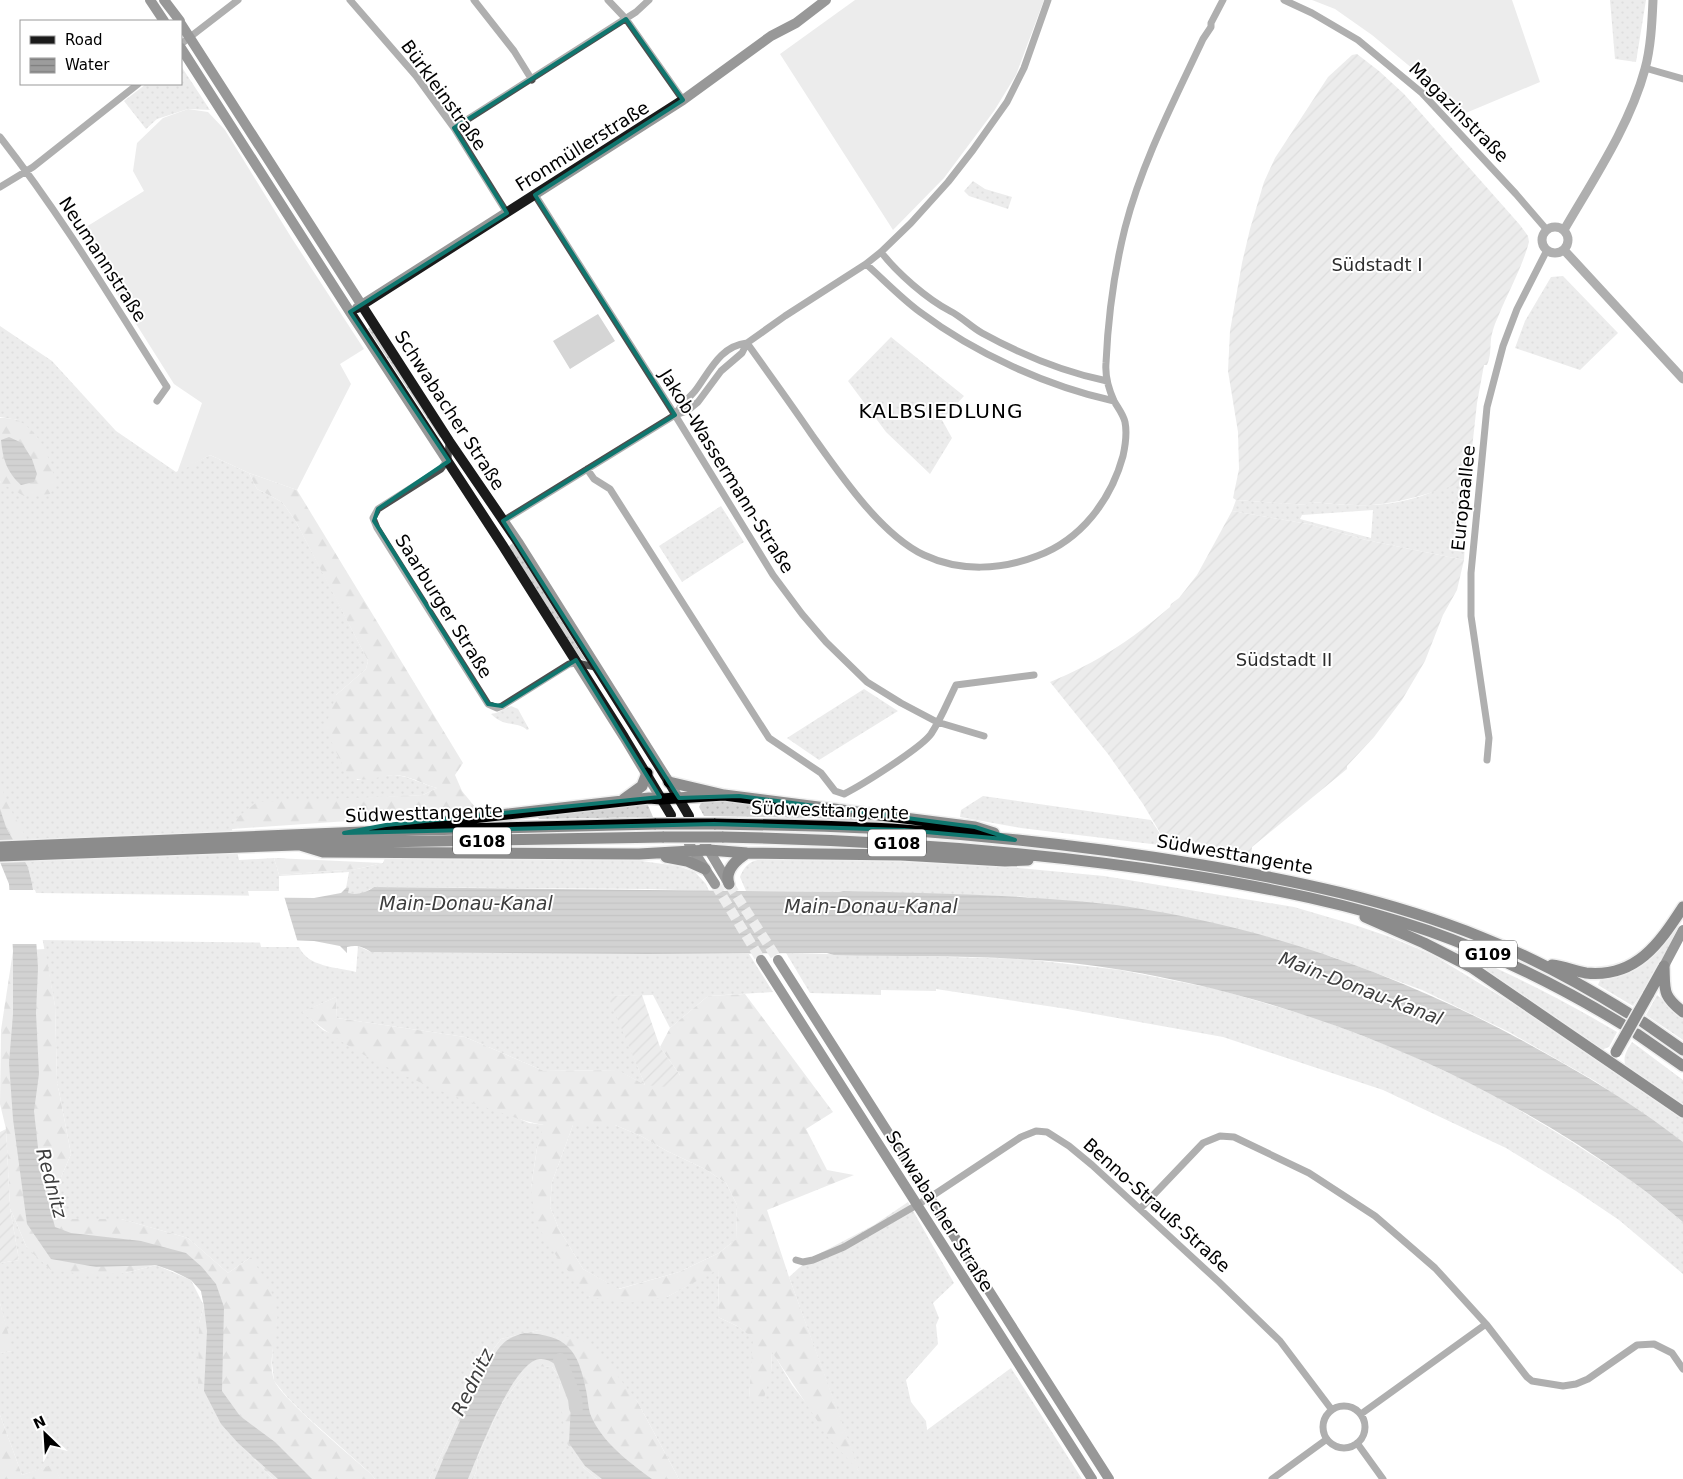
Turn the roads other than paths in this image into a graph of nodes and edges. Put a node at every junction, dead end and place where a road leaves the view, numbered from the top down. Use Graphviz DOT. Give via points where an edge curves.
graph roads {
  1 [pos="150,0"];
  2 [pos="164,0"];
  3 [pos="238,0"];
  4 [pos="350,0"];
  5 [pos="474,0"];
  6 [pos="608,0"];
  7 [pos="649,0"];
  8 [pos="826,0"];
  9 [pos="1048,0"];
  10 [pos="1224,0"];
  11 [pos="1284,0"];
  12 [pos="1654,0"];
  13 [pos="626,19"];
  14 [pos="163,20"];
  15 [pos="179,20"];
  16 [pos="182,25"];
  17 [pos="190,38"];
  18 [pos="182,45"];
  19 [pos="182,48"];
  20 [pos="1645,68"];
  21 [pos="532,80"];
  22 [pos="1683,80"];
  23 [pos="137,85"];
  24 [pos="683,100"];
  25 [pos="454,128"];
  26 [pos="0,137"];
  27 [pos="27,171"];
  28 [pos="0,188"];
  29 [pos="535,195"];
  30 [pos="507,213"];
  31 [pos="1546,230"];
  32 [pos="1564,230"];
  33 [pos="1547,250"];
  34 [pos="1564,250"];
  35 [pos="881,252"];
  36 [pos="866,264"];
  37 [pos="362,305"];
  38 [pos="350,312"];
  39 [pos="747,343"];
  40 [pos="1683,379"];
  41 [pos="1107,381"];
  42 [pos="158,401"];
  43 [pos="1114,401"];
  44 [pos="675,415"];
  45 [pos="450,441"];
  46 [pos="448,459"];
  47 [pos="587,469"];
  48 [pos="503,522"];
  49 [pos="577,663"];
  50 [pos="595,667"];
  51 [pos="1034,675"];
  52 [pos="937,722"];
  53 [pos="984,736"];
  54 [pos="1487,760"];
  55 [pos="647,773"];
  56 [pos="669,782"];
  57 [pos="724,795"];
  58 [pos="679,798"];
  59 [pos="661,799"];
  60 [pos="620,801"];
  61 [pos="671,816"];
  62 [pos="689,816"];
  63 [pos="344,833"];
  64 [pos="1015,840"];
  65 [pos="236,842"];
  66 [pos="300,845"];
  67 [pos="706,846"];
  68 [pos="0,847"];
  69 [pos="691,847"];
  70 [pos="747,853"];
  71 [pos="647,854"];
  72 [pos="0,856"];
  73 [pos="1072,859"];
  74 [pos="705,869"];
  75 [pos="715,884"];
  76 [pos="729,884"];
  77 [pos="1304,884"];
  78 [pos="1303,896"];
  79 [pos="1343,906"];
  80 [pos="1683,907"];
  81 [pos="1683,930"];
  82 [pos="761,960"];
  83 [pos="778,960"];
  84 [pos="1539,963"];
  85 [pos="1664,966"];
  86 [pos="1683,1012"];
  87 [pos="1628,1013"];
  88 [pos="1643,1022"];
  89 [pos="1622,1024"];
  90 [pos="1637,1034"];
  91 [pos="1683,1050"];
  92 [pos="1613,1057"];
  93 [pos="1683,1066"];
  94 [pos="1683,1112"];
  95 [pos="929,1198"];
  96 [pos="917,1206"];
  97 [pos="1140,1209"];
  98 [pos="796,1260"];
  99 [pos="1486,1324"];
  100 [pos="1683,1369"];
  101 [pos="1332,1410"];
  102 [pos="1361,1414"];
  103 [pos="1327,1439"];
  104 [pos="1357,1444"];
  105 [pos="1092,1479"];
  106 [pos="1109,1479"];
  107 [pos="1272,1479"];
  108 [pos="1383,1479"];
  1 -- 14 [label="main road"];
  2 -- 15 [label="main road, Schwabacher Straße"];
  3 -- 17 [label="street"];
  4 -- 25 [label="street, Bürkleinstraße" via="408,66"];
  5 -- 21 [label="street"];
  6 -- 13 [label="street"];
  7 -- 13 [label="street"];
  8 -- 24 [label="main road, Fronmüllerstraße"];
  9 -- 35 [label="street" via="1024,68 1007,102 948,182"];
  10 -- 41 [label="street" via="1163,124 1125,227 1114,282"];
  11 -- 31 [label="street, Magazinstraße" via="1358,40 1422,93"];
  12 -- 20 [label="street"];
  13 -- 21 [label="street"];
  13 -- 24 [label="street"];
  16 -- 17 [label="main road, Schwabacher Straße"];
  17 -- 18 [label="street"];
  17 -- 37 [label="main road, Schwabacher Straße"];
  19 -- 38 [label="main road, Schwabacher Straße"];
  20 -- 22 [label="street"];
  20 -- 32 [label="street" via="1613,146"];
  21 -- 25 [label="street"];
  23 -- 27 [label="street"];
  24 -- 29 [label="main road, Fronmüllerstraße"];
  25 -- 30 [label="street, Bürkleinstraße"];
  26 -- 27 [label="street, Neumannstraße"];
  27 -- 28 [label="street"];
  27 -- 42 [label="street, Neumannstraße" via="81,249 167,387"];
  29 -- 30 [label="main road, Fronmüllerstraße"];
  29 -- 44 [label="street, Jakob-Wassermann-Straße"];
  30 -- 37 [label="main road, Fronmüllerstraße"];
  31 -- 32 [label="street" via="1557,227"];
  31 -- 33 [label="street" via="1542,243"];
  32 -- 34 [label="street" via="1568,242"];
  33 -- 34 [label="street" via="1556,254"];
  33 -- 54 [label="street, Europaallee" via="1502,346 1487,408 1472,565 1471,616 1489,738"];
  34 -- 40 [label="street"];
  35 -- 36 [label="street"];
  35 -- 41 [label="street" via="901,275 980,332 1053,366"];
  36 -- 39 [label="street"];
  36 -- 43 [label="street" via="919,312 993,357 1044,381"];
  37 -- 38 [label="main road, Fronmüllerstraße"];
  37 -- 45 [label="main road, Schwabacher Straße"];
  38 -- 46 [label="main road, Schwabacher Straße"];
  39 -- 43 [label="street" via="837,470 892,534 922,554 954,566 1017,564 1048,552 1070,538 1091,518 1107,496 1123,454 1125,422"];
  39 -- 44 [label="street" via="742,353 721,371 698,402"];
  39 -- 44 [label="street" via="737,344 718,359"];
  41 -- 43 [label="street"];
  44 -- 47 [label="street"];
  44 -- 52 [label="street, Jakob-Wassermann-Straße" via="773,574 802,614 867,682"];
  45 -- 46 [label="street"];
  45 -- 48 [label="main road, Schwabacher Straße"];
  46 -- 49 [label="main road, Schwabacher Straße"];
  46 -- 49 [label="street, Saarburger Straße" via="441,469 378,509 373,518 488,704 497,708 502,706 569,664"];
  47 -- 48 [label="street"];
  47 -- 52 [label="street" via="594,479 610,489 769,738 821,773 835,791 844,794 856,788 916,748 930,736"];
  48 -- 50 [label="main road, Schwabacher Straße"];
  49 -- 50 [label="street"];
  49 -- 55 [label="main road, Schwabacher Straße"];
  50 -- 56 [label="main road, Schwabacher Straße"];
  51 -- 52 [label="street" via="956,685"];
  52 -- 53 [label="street, Jakob-Wassermann-Straße"];
  55 -- 59 [label="main road, Schwabacher Straße"];
  55 -- 60 [label="highway" via="642,786"];
  56 -- 57 [label="highway"];
  56 -- 58 [label="main road, Schwabacher Straße"];
  57 -- 58 [label="highway"];
  57 -- 64 [label="highway" via="975,827"];
  58 -- 59 [label="highway"];
  58 -- 62 [label="main road, Schwabacher Straße"];
  59 -- 60 [label="highway"];
  59 -- 61 [label="main road, Schwabacher Straße"];
  60 -- 63 [label="highway" via="386,825"];
  63 -- 64 [label="highway, Südwesttangente / G108, bridge" via="714,824 895,830"];
  63 -- 65 [label="highway, Südwesttangente / G108"];
  64 -- 77 [label="highway, Südwesttangente / G108" via="1157,857"];
  65 -- 66 [label="highway, Südwesttangente / G108"];
  65 -- 68 [label="highway, Südwesttangente / G108"];
  65 -- 72 [label="highway, Südwesttangente / G108"];
  66 -- 71 [label="highway" via="323,852"];
  66 -- 73 [label="highway, Südwesttangente / G108, bridge" via="722,837 900,843"];
  67 -- 69 [label="highway"];
  67 -- 70 [label="highway"];
  67 -- 76 [label="main road"];
  69 -- 71 [label="highway"];
  69 -- 74 [label="main road"];
  70 -- 73 [label="highway" via="900,855 1006,861"];
  70 -- 76 [label="highway" via="731,867"];
  71 -- 74 [label="highway" via="687,861"];
  73 -- 78 [label="highway, Südwesttangente / G108"];
  74 -- 75 [label="main road"];
  77 -- 84 [label="highway, Südwesttangente / G109" via="1421,915 1482,937"];
  78 -- 79 [label="highway, Südwesttangente / G109"];
  79 -- 89 [label="highway, Südwesttangente / G109" via="1427,930 1493,956"];
  79 -- 92 [label="highway" via="1471,968"];
  80 -- 84 [label="highway" via="1652,949 1628,967 1596,974"];
  81 -- 85 [label="main road"];
  82 -- 96 [label="main road, Schwabacher Straße"];
  83 -- 95 [label="main road, Schwabacher Straße"];
  84 -- 87 [label="highway, Südwesttangente / G109"];
  85 -- 86 [label="highway" via="1665,992"];
  85 -- 92 [label="highway, bridge"];
  88 -- 91 [label="highway"];
  90 -- 93 [label="highway"];
  92 -- 94 [label="highway"];
  95 -- 96 [label="street"];
  95 -- 97 [label="street, Benno-Strauß-Straße" via="1014,1141 1036,1131 1047,1132 1069,1146"];
  95 -- 106 [label="main road, Schwabacher Straße"];
  96 -- 98 [label="street" via="844,1247 813,1260"];
  96 -- 105 [label="main road, Schwabacher Straße"];
  97 -- 99 [label="street" via="1203,1143 1220,1136 1234,1137 1310,1173 1375,1216 1435,1268"];
  97 -- 101 [label="street, Benno-Strauß-Straße" via="1280,1341"];
  99 -- 100 [label="street" via="1532,1381 1563,1386 1576,1384 1636,1345 1654,1344 1672,1353"];
  99 -- 102 [label="street"];
  101 -- 102 [label="street" via="1344,1406"];
  101 -- 103 [label="street" via="1324,1420"];
  102 -- 104 [label="street" via="1364,1433"];
  103 -- 104 [label="street" via="1337,1447"];
  103 -- 107 [label="street"];
  104 -- 108 [label="street"];
}
